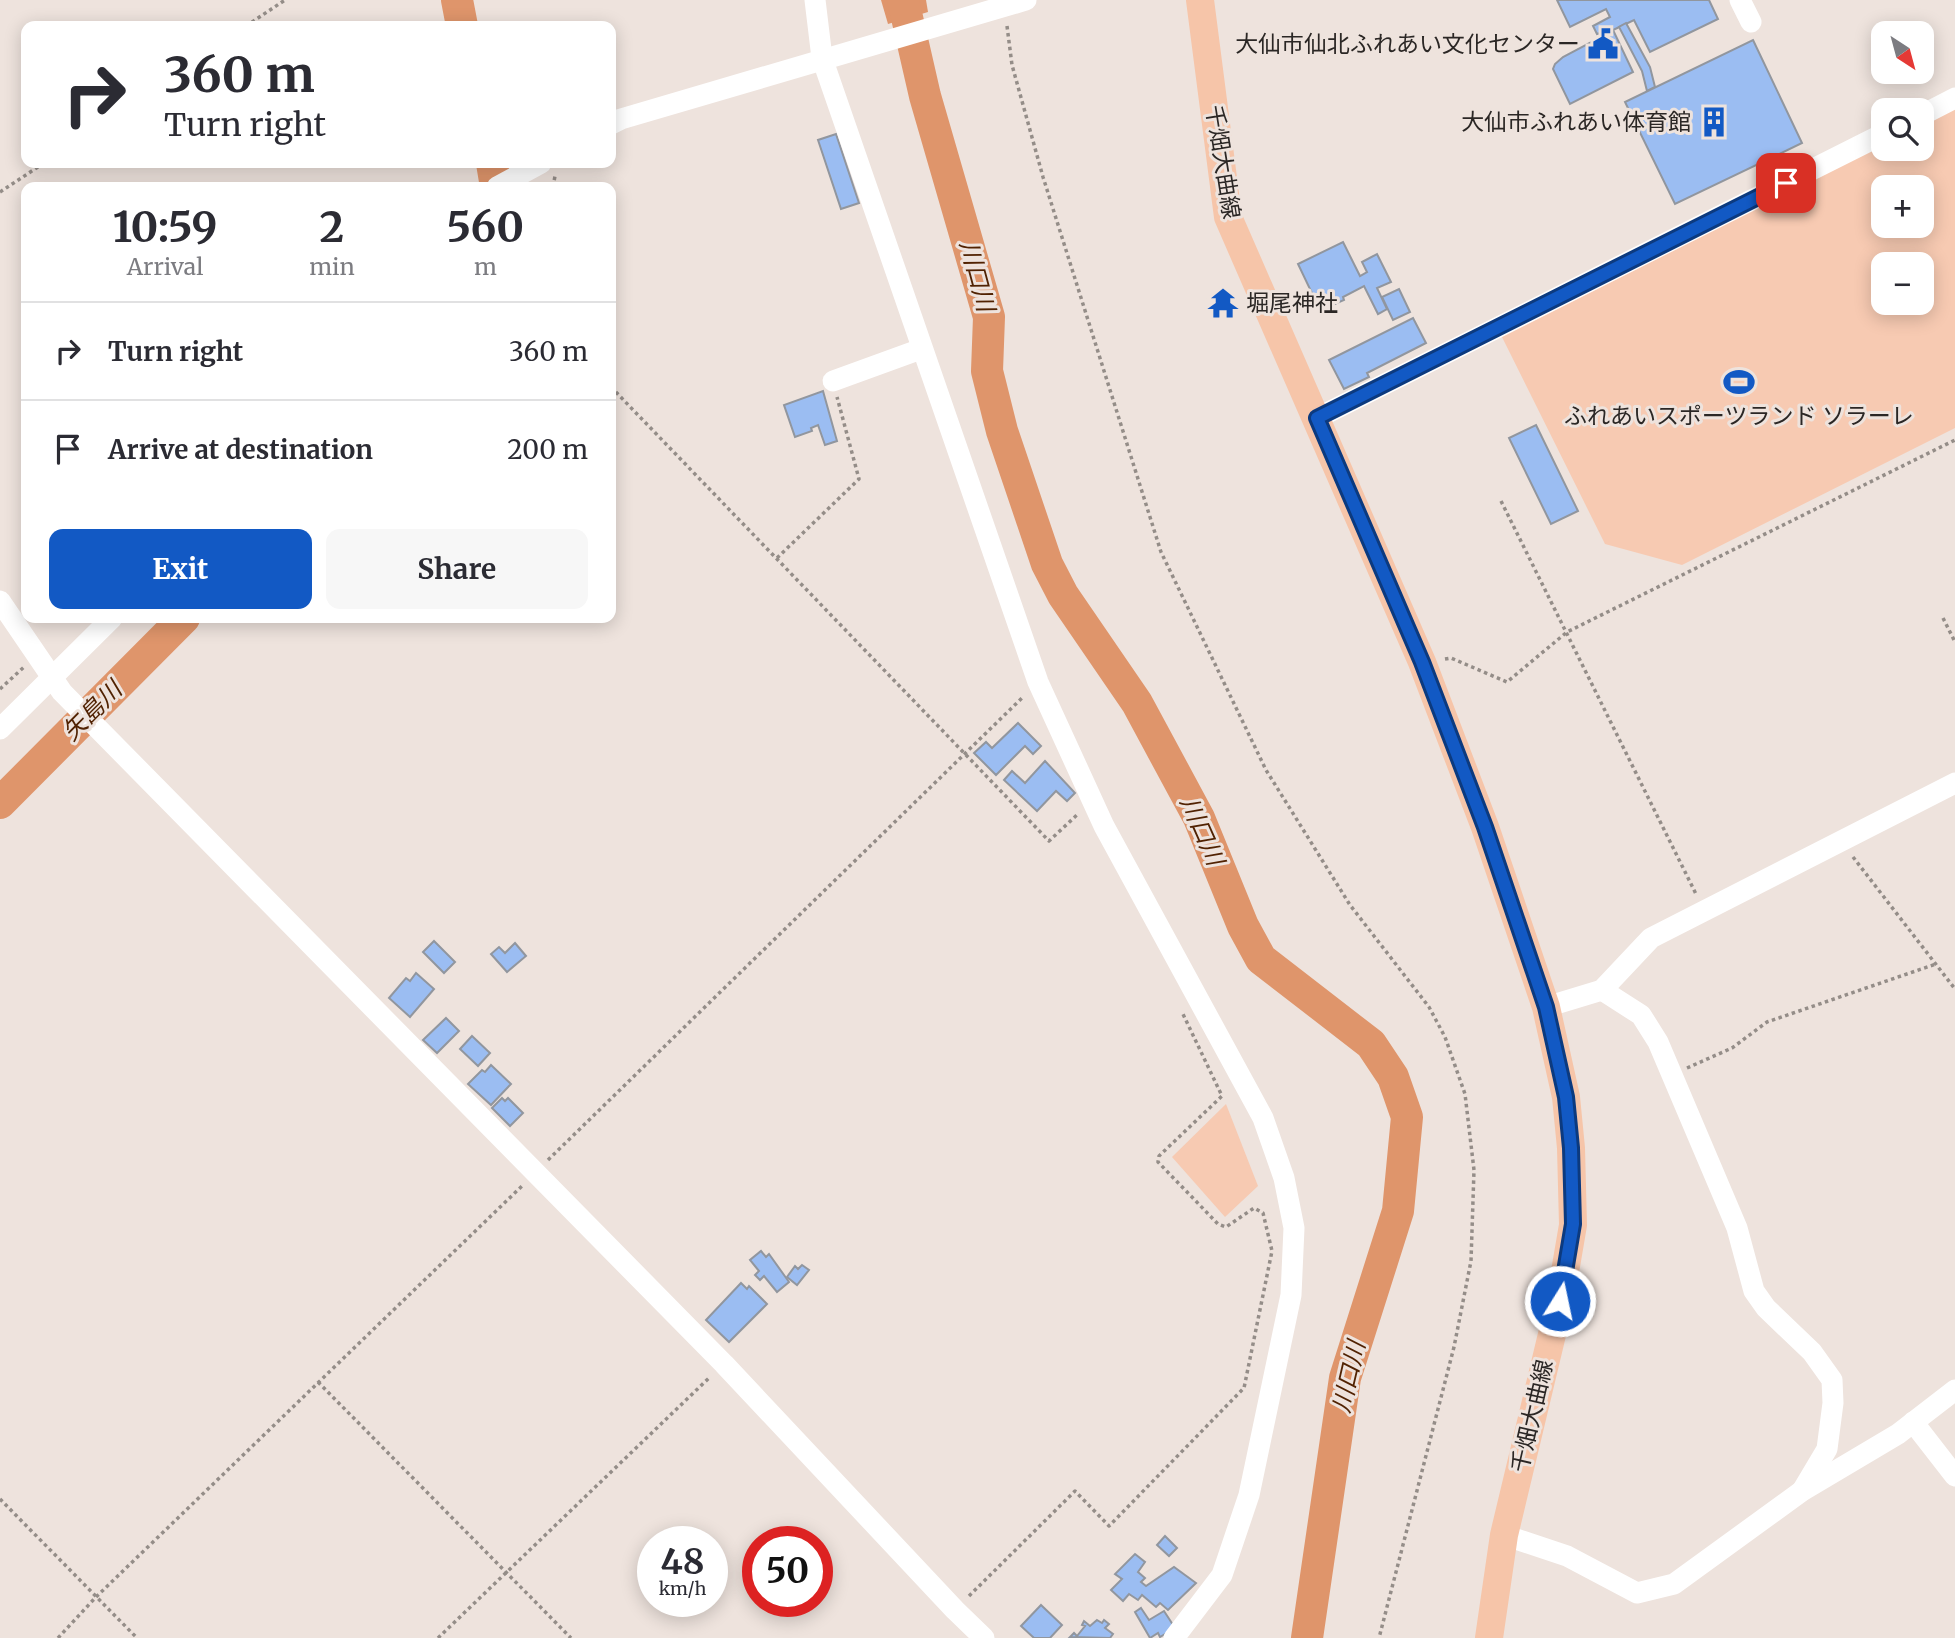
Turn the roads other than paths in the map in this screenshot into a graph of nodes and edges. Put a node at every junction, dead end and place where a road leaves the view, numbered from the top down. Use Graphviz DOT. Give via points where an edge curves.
graph roads {
  1 [pos="815,0"];
  2 [pos="1200,0"];
  3 [pos="1740,0"];
  4 [pos="1007,5"];
  5 [pos="1751,22"];
  6 [pos="821,58"];
  7 [pos="1955,98"];
  8 [pos="1934,109"];
  9 [pos="616,122"];
  10 [pos="1871,140"];
  11 [pos="532,168"];
  12 [pos="506,182"];
  13 [pos="920,349"];
  14 [pos="834,381"];
  15 [pos="1317,418"];
  16 [pos="0,601"];
  17 [pos="108,623"];
  18 [pos="57,685"];
  19 [pos="0,729"];
  20 [pos="1955,783"];
  21 [pos="1602,990"];
  22 [pos="1546,1007"];
  23 [pos="1955,1390"];
  24 [pos="1913,1422"];
  25 [pos="1955,1476"];
  26 [pos="1802,1491"];
  27 [pos="1504,1535"];
  28 [pos="984,1638"];
  29 [pos="1174,1638"];
  30 [pos="1489,1638"];
  1 -- 6 [label="street"];
  2 -- 15 [label="main road, 千畑大曲線" via="1228,217"];
  3 -- 5 [label="street"];
  4 -- 6 [label="street"];
  6 -- 9 [label="street"];
  6 -- 13 [label="street"];
  7 -- 8 [label="street"];
  10 -- 15 [label="street"];
  11 -- 12 [label="street"];
  13 -- 14 [label="street"];
  13 -- 29 [label="street" via="1086,810 1104,826 1263,1118 1294,1228 1294,1269 1285,1332 1249,1495 1222,1575"];
  15 -- 22 [label="main road, 千畑大曲線" via="1422,662"];
  16 -- 18 [label="street"];
  17 -- 18 [label="street"];
  18 -- 19 [label="street"];
  18 -- 28 [label="street" via="724,1364"];
  20 -- 21 [label="street" via="1651,938"];
  21 -- 22 [label="street"];
  21 -- 26 [label="street" via="1641,1015 1658,1042 1737,1228 1754,1291 1832,1380 1827,1449"];
  22 -- 27 [label="main road, 千畑大曲線" via="1566,1097 1573,1224 1560,1301"];
  23 -- 24 [label="street"];
  24 -- 25 [label="street"];
  24 -- 26 [label="street"];
  26 -- 27 [label="street" via="1675,1584 1637,1593 1567,1556"];
  27 -- 30 [label="main road, 千畑大曲線"];
}
